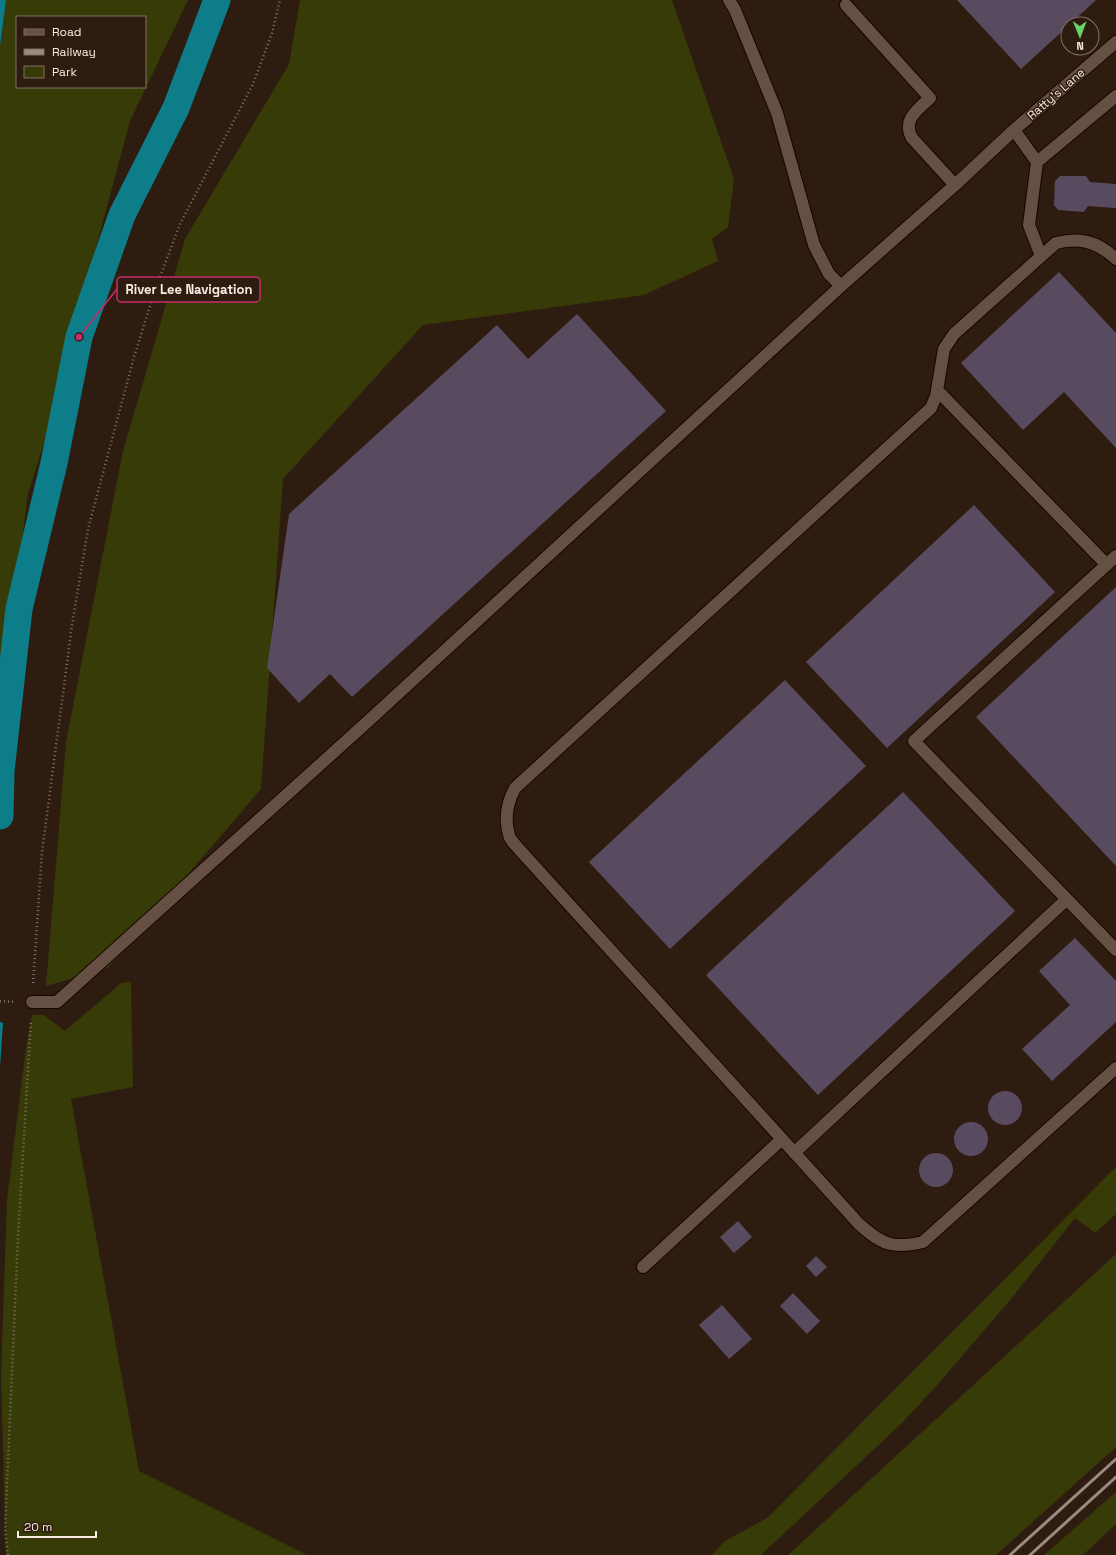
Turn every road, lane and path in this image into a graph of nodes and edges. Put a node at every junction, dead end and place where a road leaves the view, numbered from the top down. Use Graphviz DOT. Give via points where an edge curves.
graph roads {
  1 [pos="280,0"];
  2 [pos="729,0"];
  3 [pos="846,5"];
  4 [pos="1116,42"];
  5 [pos="1116,96"];
  6 [pos="1014,130"];
  7 [pos="1038,162"];
  8 [pos="955,185"];
  9 [pos="1041,256"];
  10 [pos="1116,259"];
  11 [pos="841,286"];
  12 [pos="937,390"];
  13 [pos="1112,561"];
  14 [pos="1066,899"];
  15 [pos="1116,950"];
  16 [pos="0,1001"];
  17 [pos="26,1002"];
  18 [pos="1116,1068"];
  19 [pos="782,1139"];
  20 [pos="794,1152"];
  21 [pos="643,1267"];
  22 [pos="8,1555"];
  1 -- 17 [label="path" via="272,33 253,84 180,224 155,290 134,357 88,529 70,641 42,852"];
  2 -- 11 [label="street" via="777,113 814,245 829,274"];
  3 -- 8 [label="street" via="930,98 912,115 908,131"];
  4 -- 6 [label="street, Ratty's Lane"];
  5 -- 7 [label="street"];
  6 -- 7 [label="street"];
  6 -- 8 [label="street, Ratty's Lane"];
  7 -- 9 [label="street" via="1029,225"];
  8 -- 11 [label="street, Ratty's Lane"];
  9 -- 10 [label="street" via="1056,243 1071,239 1091,243 1106,250"];
  9 -- 12 [label="street" via="954,334 944,349"];
  11 -- 17 [label="street, Ratty's Lane" via="365,724 57,1002"];
  12 -- 13 [label="street"];
  12 -- 19 [label="street" via="931,408 515,788 508,801 506,817 509,836 518,848"];
  13 -- 14 [label="street" via="914,741"];
  14 -- 15 [label="street"];
  14 -- 20 [label="street"];
  16 -- 17 [label="path"];
  17 -- 22 [label="path" via="5,1530"];
  18 -- 20 [label="street" via="923,1242 907,1246 889,1245 873,1237"];
  19 -- 20 [label="street"];
  19 -- 21 [label="street"];
}
